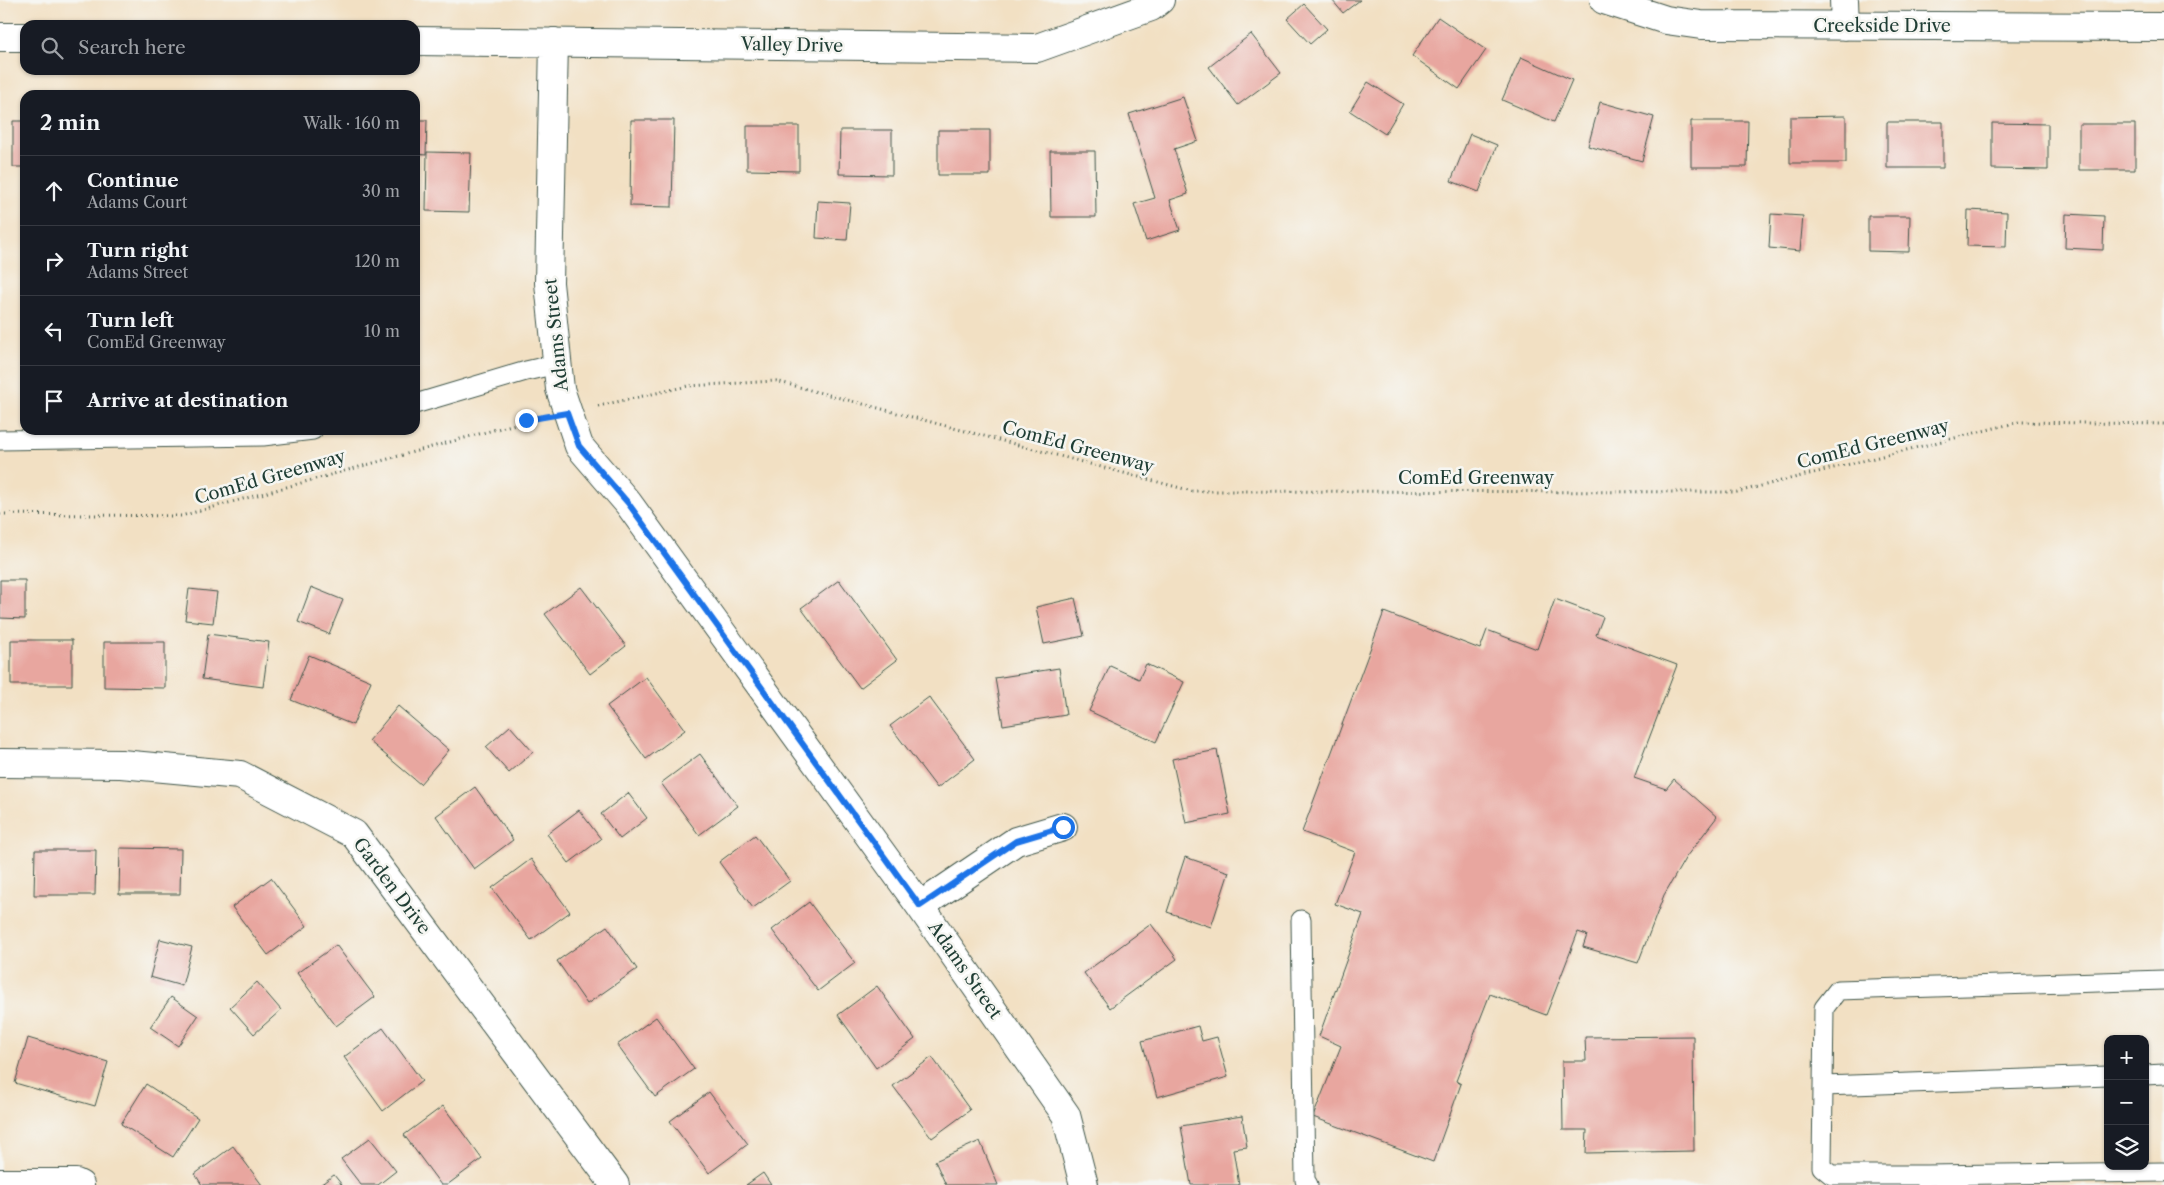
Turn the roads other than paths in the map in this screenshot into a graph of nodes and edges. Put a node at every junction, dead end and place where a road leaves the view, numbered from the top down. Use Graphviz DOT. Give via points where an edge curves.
graph roads {
  1 [pos="1160,0"];
  2 [pos="1604,0"];
  3 [pos="1844,13"];
  4 [pos="2164,27"];
  5 [pos="0,37"];
  6 [pos="20,37"];
  7 [pos="420,41"];
  8 [pos="554,42"];
  9 [pos="558,364"];
  10 [pos="420,402"];
  11 [pos="271,435"];
  12 [pos="0,440"];
  13 [pos="0,763"];
  14 [pos="1063,827"];
  15 [pos="920,906"];
  16 [pos="1301,920"];
  17 [pos="2164,980"];
  18 [pos="2164,1074"];
  19 [pos="2149,1075"];
  20 [pos="2104,1076"];
  21 [pos="1823,1086"];
  22 [pos="2164,1172"];
  23 [pos="1926,1180"];
  24 [pos="0,1183"];
  25 [pos="80,1185"];
  26 [pos="615,1185"];
  27 [pos="1084,1185"];
  28 [pos="1308,1185"];
  1 -- 8 [label="street, Valley Drive" via="1151,7 1037,48"];
  2 -- 3 [label="street, Creekside Drive" via="1666,20 1701,25"];
  3 -- 4 [label="street, Creekside Drive"];
  5 -- 6 [label="street"];
  7 -- 8 [label="street, Valley Drive"];
  8 -- 9 [label="street, Adams Street" via="548,283"];
  9 -- 10 [label="lane" via="519,372"];
  9 -- 15 [label="street, Adams Street" via="560,389 579,446 628,503"];
  11 -- 12 [label="lane"];
  13 -- 26 [label="street, Garden Drive" via="121,764 240,775 354,834"];
  14 -- 15 [label="street" via="1016,841"];
  15 -- 27 [label="street, Adams Street" via="1066,1115"];
  16 -- 28 [label="lane" via="1305,1180"];
  17 -- 21 [label="lane" via="1838,990 1824,1008"];
  18 -- 19 [label="lane"];
  20 -- 21 [label="lane"];
  21 -- 23 [label="lane" via="1822,1167 1832,1175"];
  22 -- 23 [label="lane"];
  24 -- 25 [label="street"];
}
